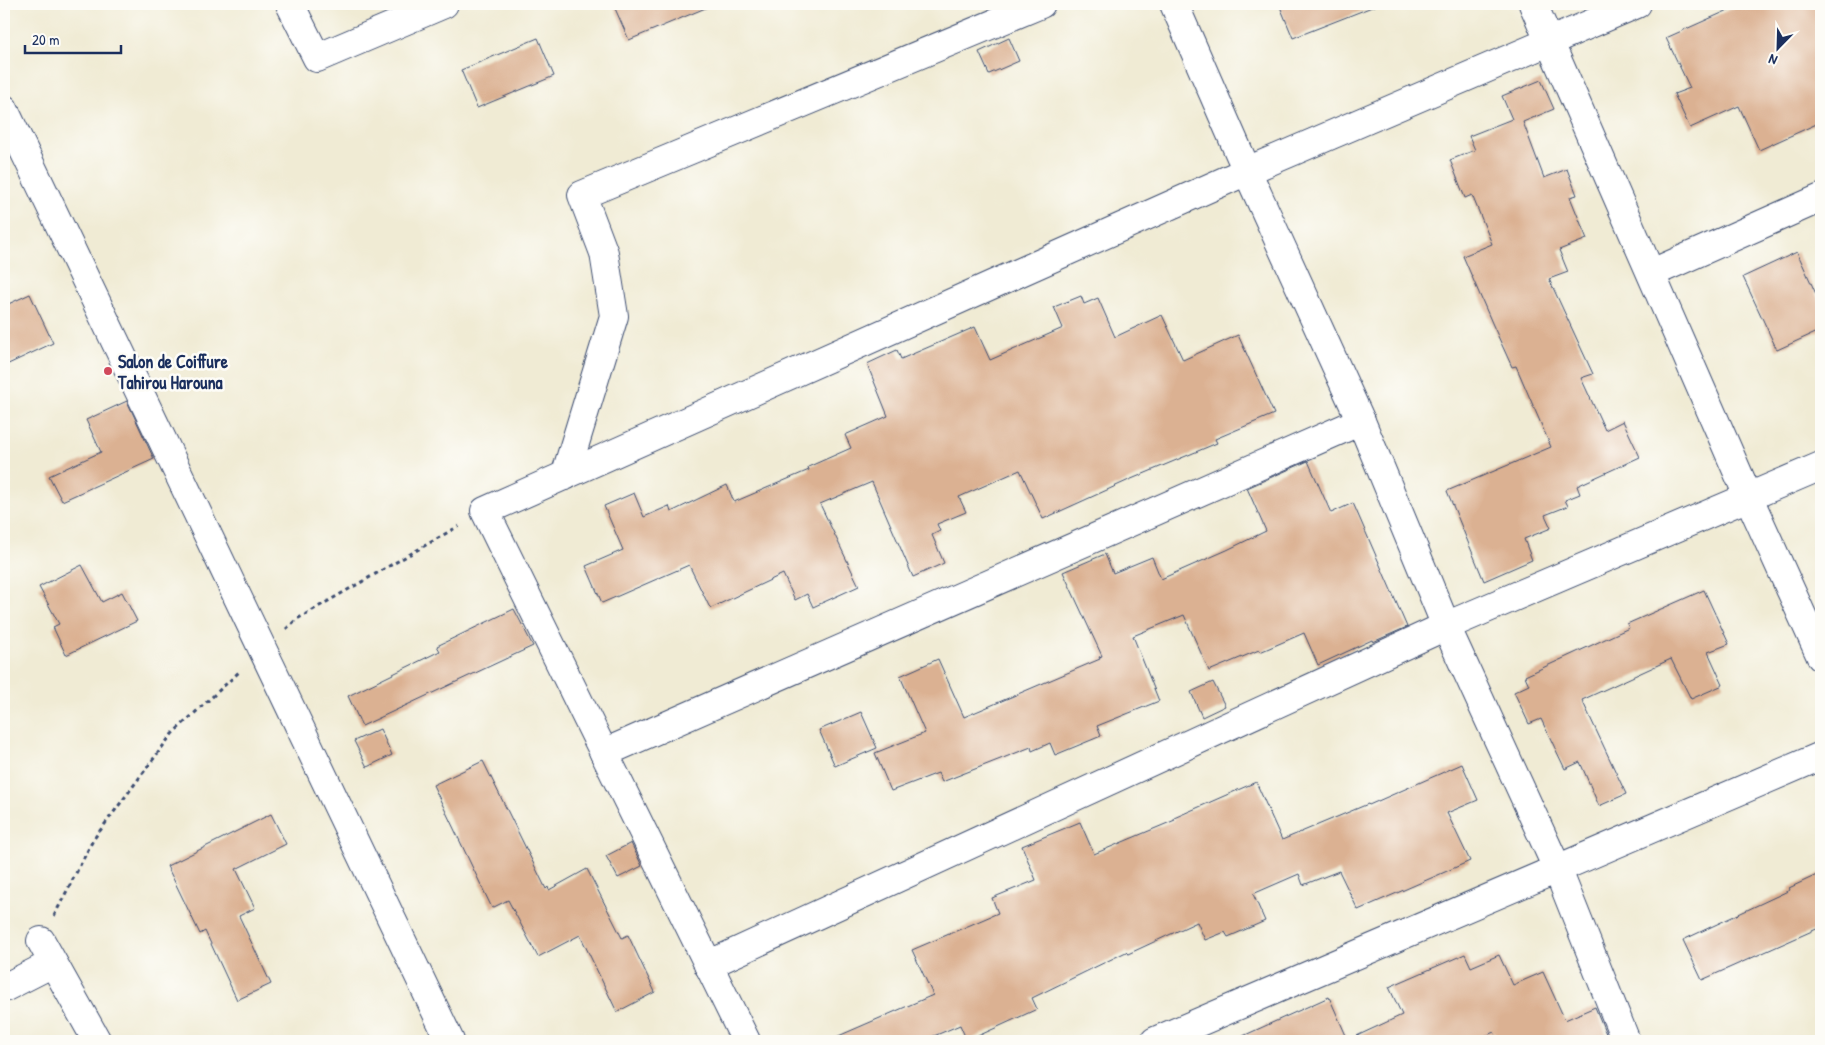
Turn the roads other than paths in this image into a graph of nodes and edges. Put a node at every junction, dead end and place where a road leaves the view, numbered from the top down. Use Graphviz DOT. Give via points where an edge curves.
graph roads {
  1 [pos="290,4"];
  2 [pos="444,4"];
  3 [pos="1041,4"];
  4 [pos="1174,4"];
  5 [pos="1533,4"];
  6 [pos="1637,4"];
  7 [pos="1550,42"];
  8 [pos="4,109"];
  9 [pos="1248,171"];
  10 [pos="1821,198"];
  11 [pos="1652,274"];
  12 [pos="1360,422"];
  13 [pos="1821,466"];
  14 [pos="565,476"];
  15 [pos="1748,496"];
  16 [pos="1446,626"];
  17 [pos="1821,657"];
  18 [pos="604,753"];
  19 [pos="1821,756"];
  20 [pos="1557,868"];
  21 [pos="708,965"];
  22 [pos="4,988"];
  23 [pos="97,1041"];
  24 [pos="450,1041"];
  25 [pos="746,1041"];
  26 [pos="1155,1041"];
  27 [pos="1626,1041"];
  1 -- 2 [label="street" via="317,58"];
  3 -- 14 [label="street" via="582,195 604,253 614,316"];
  4 -- 9 [label="street"];
  5 -- 7 [label="street"];
  6 -- 7 [label="street"];
  7 -- 9 [label="street"];
  7 -- 11 [label="street"];
  8 -- 24 [label="street"];
  9 -- 12 [label="street"];
  9 -- 14 [label="street"];
  10 -- 11 [label="street"];
  11 -- 15 [label="street"];
  12 -- 16 [label="street"];
  12 -- 18 [label="street"];
  13 -- 15 [label="street"];
  14 -- 18 [label="street" via="485,511"];
  15 -- 16 [label="street"];
  15 -- 17 [label="street"];
  16 -- 20 [label="street"];
  16 -- 21 [label="street"];
  18 -- 21 [label="street"];
  19 -- 20 [label="street"];
  20 -- 26 [label="street"];
  20 -- 27 [label="street"];
  21 -- 25 [label="street"];
  22 -- 23 [label="street" via="47,952"];
}
